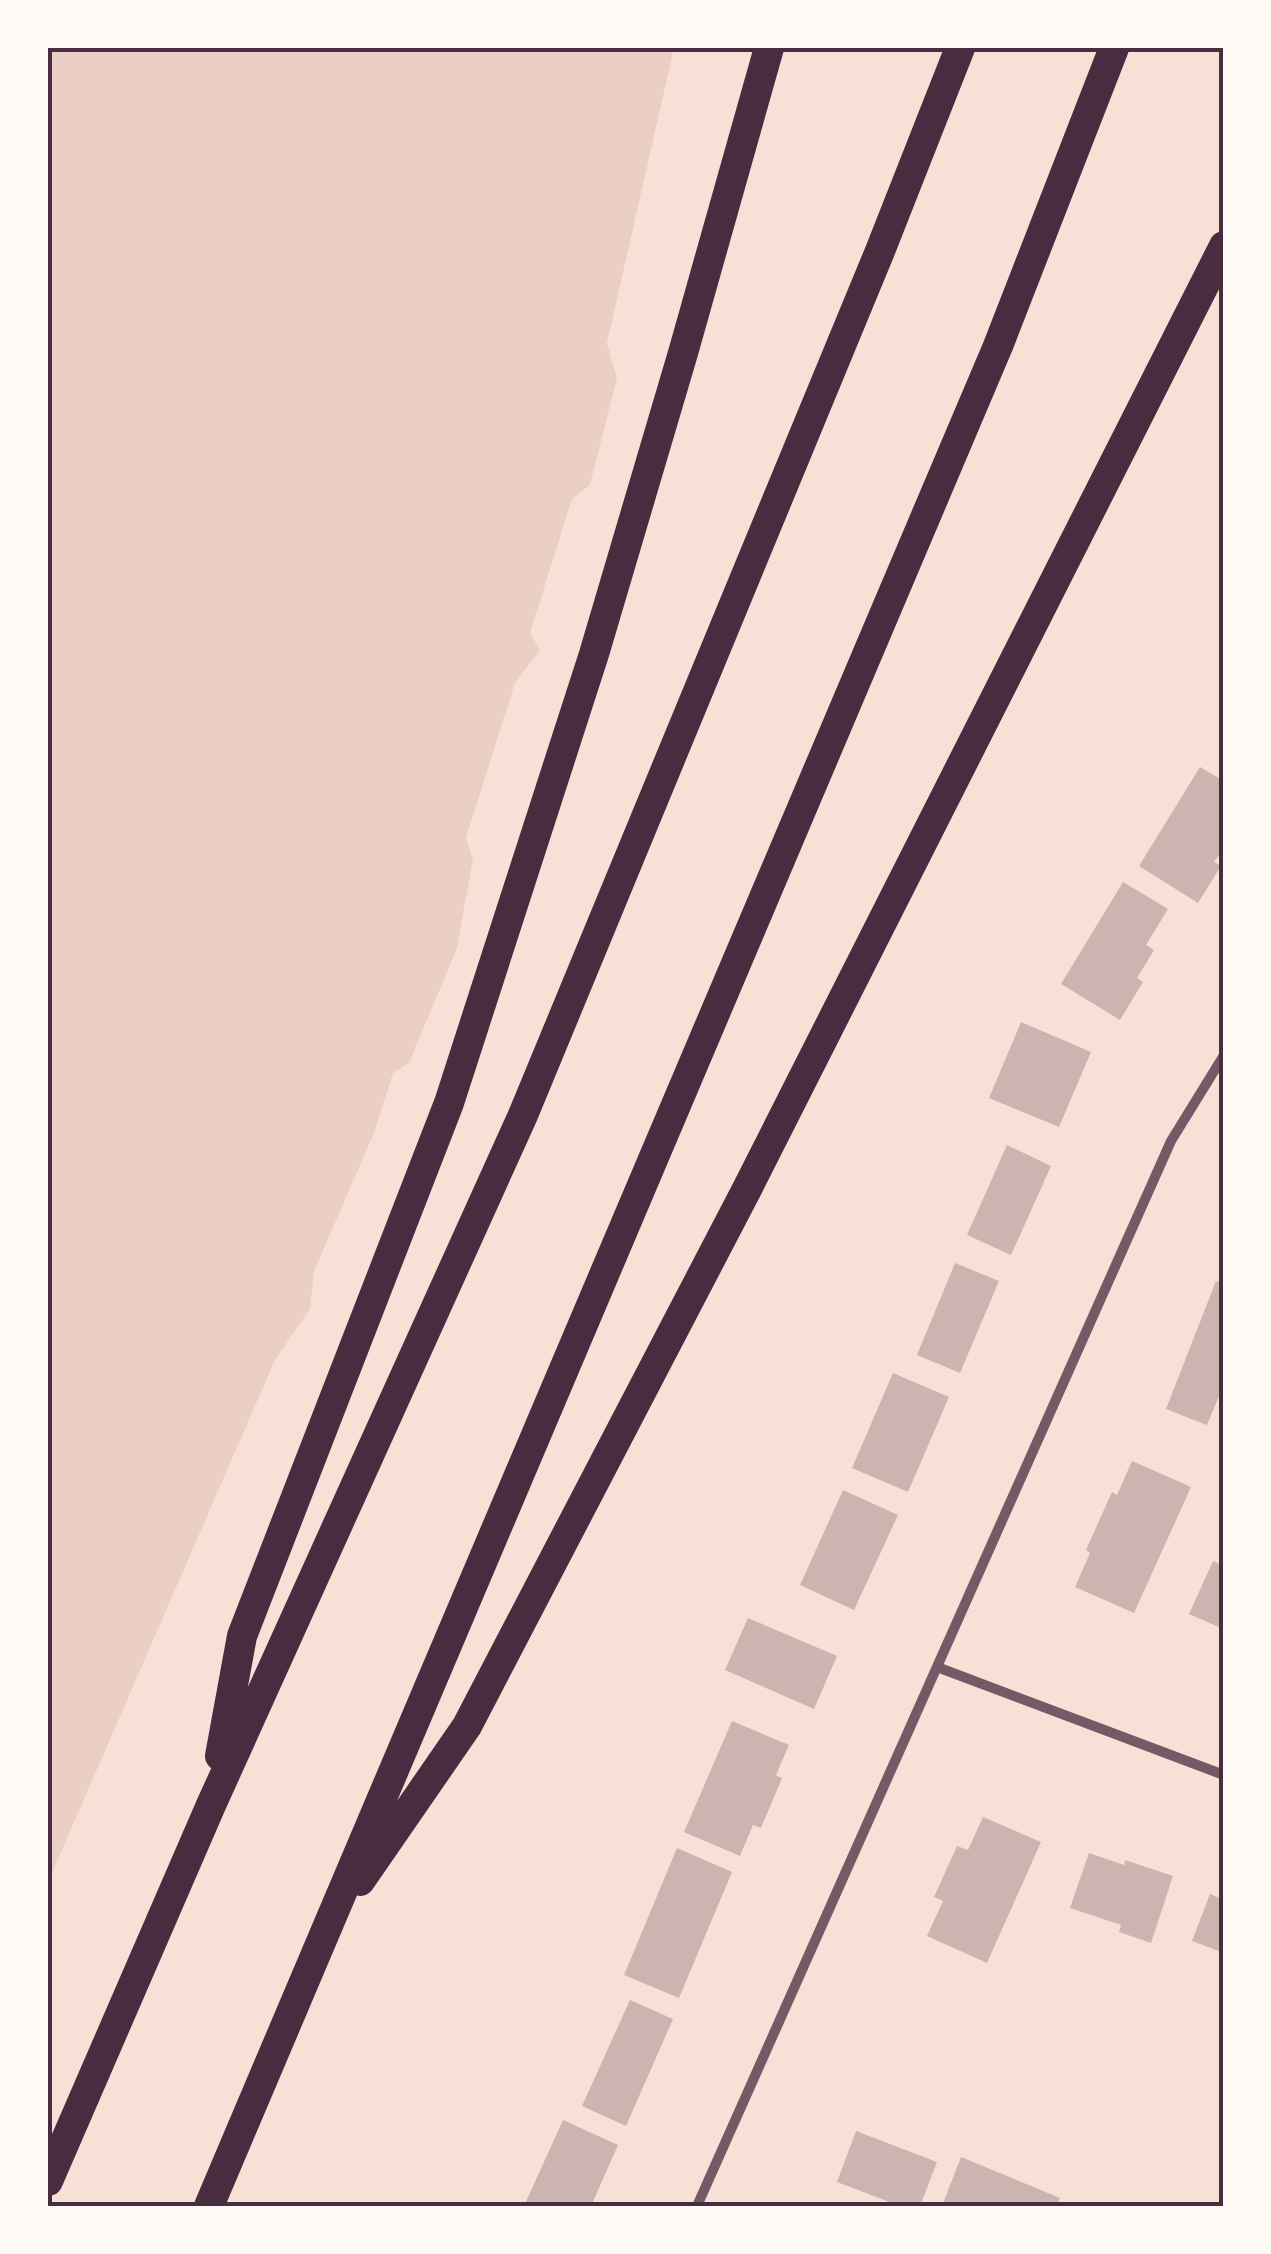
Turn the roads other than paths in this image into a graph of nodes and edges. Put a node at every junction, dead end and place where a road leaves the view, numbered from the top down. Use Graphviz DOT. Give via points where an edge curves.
graph roads {
  1 [pos="768,48"];
  2 [pos="960,48"];
  3 [pos="1114,48"];
  4 [pos="1224,246"];
  5 [pos="1224,1054"];
  6 [pos="1218,1073"];
  7 [pos="937,1667"];
  8 [pos="1224,1776"];
  9 [pos="211,1805"];
  10 [pos="324,1933"];
  11 [pos="48,2181"];
  12 [pos="209,2206"];
  13 [pos="697,2206"];
  1 -- 9 [label="highway" via="594,654 449,1103 242,1636"];
  2 -- 9 [label="highway" via="524,1115"];
  3 -- 10 [label="highway" via="998,346"];
  4 -- 10 [label="highway" via="756,1172 467,1726"];
  5 -- 6 [label="street"];
  6 -- 7 [label="street" via="1171,1141"];
  7 -- 8 [label="street"];
  7 -- 13 [label="street"];
  9 -- 11 [label="highway"];
  10 -- 12 [label="highway"];
}
